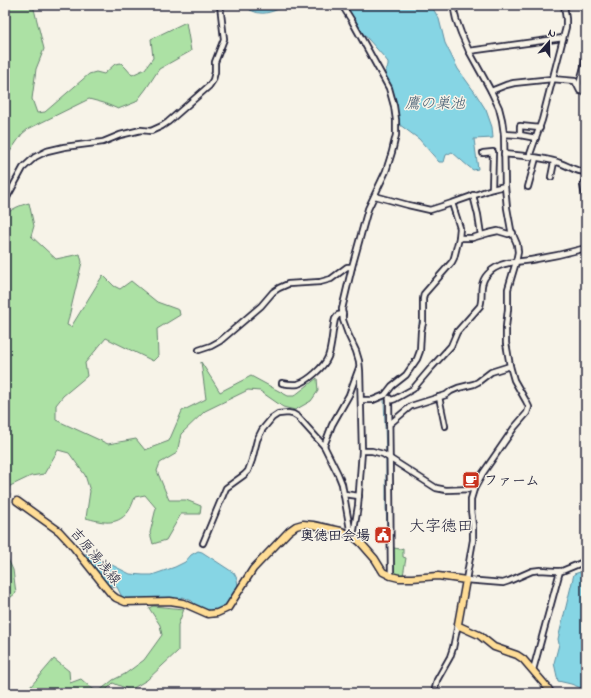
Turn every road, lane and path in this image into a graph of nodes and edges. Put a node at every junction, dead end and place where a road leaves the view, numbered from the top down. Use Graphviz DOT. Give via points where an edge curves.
graph roads {
  1 [pos="220,5"];
  2 [pos="342,5"];
  3 [pos="453,5"];
  4 [pos="564,5"];
  5 [pos="563,38"];
  6 [pos="469,51"];
  7 [pos="586,51"];
  8 [pos="552,79"];
  9 [pos="491,91"];
  10 [pos="586,92"];
  11 [pos="540,128"];
  12 [pos="504,134"];
  13 [pos="520,135"];
  14 [pos="536,138"];
  15 [pos="586,146"];
  16 [pos="483,153"];
  17 [pos="504,154"];
  18 [pos="586,154"];
  19 [pos="529,157"];
  20 [pos="536,158"];
  21 [pos="554,162"];
  22 [pos="586,172"];
  23 [pos="551,177"];
  24 [pos="586,179"];
  25 [pos="505,186"];
  26 [pos="528,187"];
  27 [pos="492,189"];
  28 [pos="474,195"];
  29 [pos="375,196"];
  30 [pos="5,201"];
  31 [pos="452,203"];
  32 [pos="586,203"];
  33 [pos="512,233"];
  34 [pos="481,234"];
  35 [pos="459,238"];
  36 [pos="586,248"];
  37 [pos="516,262"];
  38 [pos="352,267"];
  39 [pos="342,314"];
  40 [pos="199,350"];
  41 [pos="360,365"];
  42 [pos="510,366"];
  43 [pos="282,383"];
  44 [pos="387,397"];
  45 [pos="439,397"];
  46 [pos="361,400"];
  47 [pos="389,424"];
  48 [pos="445,426"];
  49 [pos="324,446"];
  50 [pos="362,451"];
  51 [pos="389,458"];
  52 [pos="474,489"];
  53 [pos="344,494"];
  54 [pos="359,496"];
  55 [pos="17,501"];
  56 [pos="352,535"];
  57 [pos="203,543"];
  58 [pos="586,561"];
  59 [pos="560,571"];
  60 [pos="391,576"];
  61 [pos="466,580"];
  62 [pos="458,624"];
  63 [pos="533,670"];
  64 [pos="434,693"];
  65 [pos="551,693"];
  1 -- 30 [label="street" via="224,39 209,86 168,122 151,131 141,130 104,142 64,147 34,157 23,168"];
  2 -- 29 [label="street" via="389,88 394,106 396,135 386,171"];
  3 -- 6 [label="street" via="458,26"];
  4 -- 5 [label="street" via="566,27"];
  5 -- 6 [label="street"];
  5 -- 8 [label="street"];
  6 -- 9 [label="street"];
  7 -- 10 [label="street" via="580,81 580,86"];
  8 -- 9 [label="street" via="506,84"];
  8 -- 10 [label="street" via="575,81 580,91"];
  8 -- 11 [label="street"];
  9 -- 12 [label="street" via="502,120"];
  11 -- 13 [label="street" via="520,126"];
  11 -- 14 [label="street"];
  12 -- 13 [label="street"];
  12 -- 17 [label="street"];
  13 -- 14 [label="street"];
  14 -- 19 [label="street"];
  15 -- 18 [label="street"];
  16 -- 27 [label="street" via="493,152"];
  17 -- 19 [label="street"];
  17 -- 25 [label="street"];
  19 -- 20 [label="street"];
  20 -- 21 [label="street"];
  20 -- 26 [label="street"];
  21 -- 22 [label="street"];
  21 -- 23 [label="street"];
  24 -- 32 [label="street" via="583,185"];
  25 -- 27 [label="street"];
  25 -- 33 [label="street"];
  27 -- 28 [label="street"];
  28 -- 31 [label="street"];
  28 -- 34 [label="street"];
  29 -- 31 [label="street" via="429,209"];
  29 -- 38 [label="street" via="368,209"];
  31 -- 35 [label="street" via="460,228"];
  33 -- 34 [label="street" via="498,231"];
  33 -- 37 [label="street" via="517,244"];
  34 -- 35 [label="street"];
  35 -- 44 [label="street" via="452,262 424,294 420,351 417,359 406,375 392,386"];
  36 -- 37 [label="street"];
  37 -- 42 [label="street" via="508,289 506,343"];
  37 -- 44 [label="street" via="493,268 482,282 480,306 457,332 451,346 413,389 392,400"];
  38 -- 39 [label="street"];
  38 -- 40 [label="street" via="347,267 331,279 288,284 279,288 220,341"];
  39 -- 41 [label="street"];
  39 -- 43 [label="street" via="335,319 329,354 323,365 299,383"];
  41 -- 46 [label="street"];
  41 -- 49 [label="street"];
  42 -- 45 [label="street" via="490,372 476,383"];
  42 -- 52 [label="street" via="514,380 528,403 528,411"];
  44 -- 46 [label="street"];
  44 -- 47 [label="street"];
  45 -- 47 [label="street" via="409,408"];
  45 -- 48 [label="street"];
  46 -- 50 [label="street"];
  47 -- 51 [label="street"];
  49 -- 53 [label="street" via="338,474"];
  49 -- 57 [label="street" via="298,417 282,413 272,418 259,435 248,471 226,488"];
  50 -- 51 [label="street" via="376,452"];
  50 -- 54 [label="street"];
  51 -- 52 [label="street" via="436,488"];
  51 -- 60 [label="street"];
  52 -- 61 [label="street" via="470,510 473,526 472,548"];
  53 -- 54 [label="street"];
  53 -- 56 [label="street"];
  54 -- 56 [label="street"];
  55 -- 56 [label="main road, 吉原湯浅線" via="59,531 116,598 125,602 183,603 208,614 228,608 253,569 296,526 313,525"];
  56 -- 60 [label="main road, 吉原湯浅線" via="375,559 383,572"];
  58 -- 59 [label="street"];
  59 -- 61 [label="street" via="532,571 502,583"];
  59 -- 63 [label="street"];
  60 -- 61 [label="main road" via="438,576"];
  61 -- 62 [label="main road"];
  62 -- 63 [label="main road" via="481,636 494,647 519,656"];
  62 -- 64 [label="street" via="454,648 437,680"];
  63 -- 65 [label="main road"];
}
